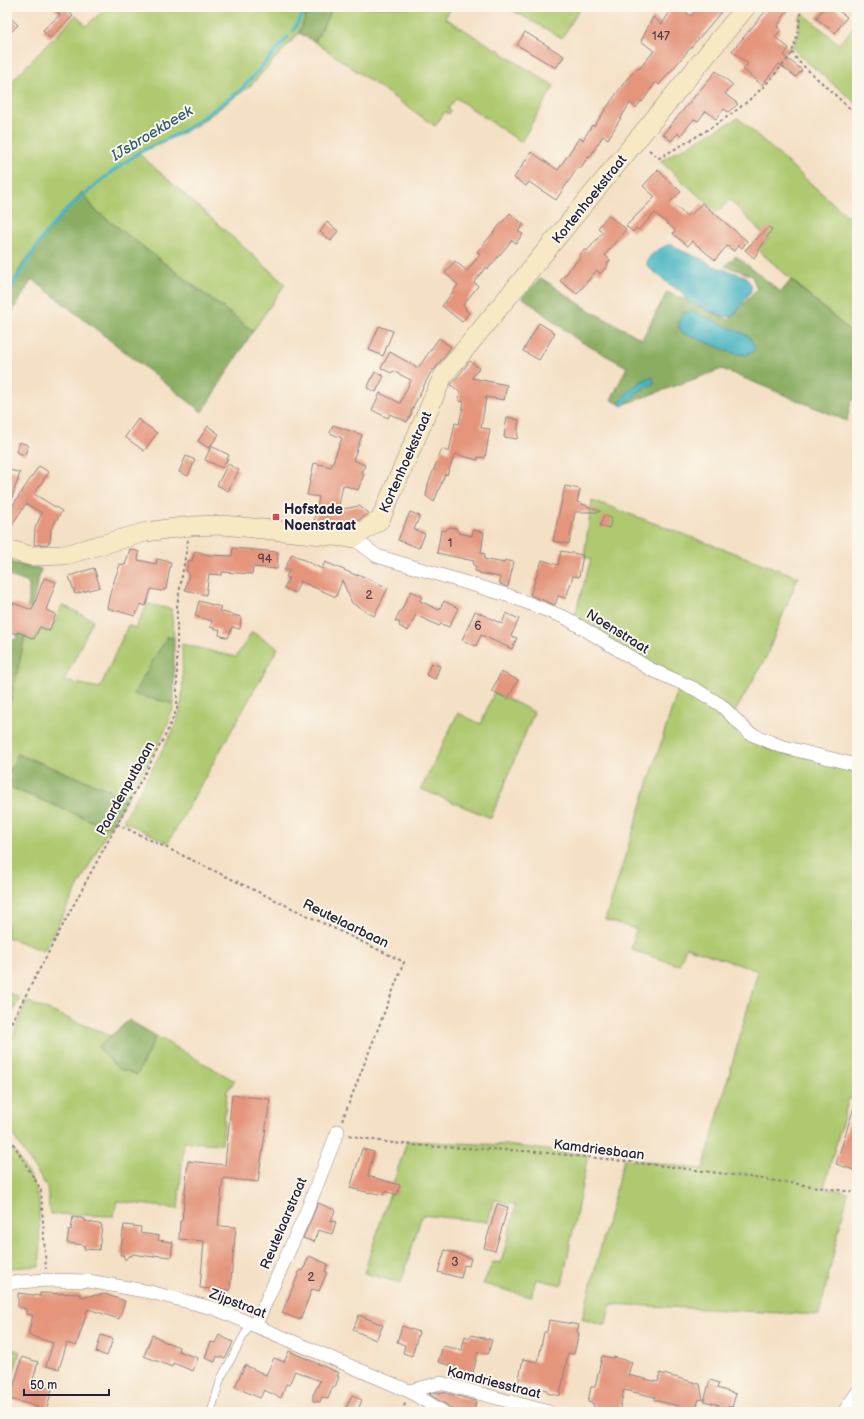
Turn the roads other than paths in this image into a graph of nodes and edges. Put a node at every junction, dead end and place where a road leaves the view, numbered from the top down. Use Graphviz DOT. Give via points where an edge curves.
graph roads {
  1 [pos="746,7"];
  2 [pos="353,538"];
  3 [pos="7,549"];
  4 [pos="857,765"];
  5 [pos="338,1131"];
  6 [pos="7,1283"];
  7 [pos="253,1325"];
  8 [pos="409,1391"];
  9 [pos="857,1394"];
  10 [pos="211,1412"];
  11 [pos="443,1412"];
  12 [pos="549,1412"];
  13 [pos="844,1412"];
  1 -- 2 [label="street, Kortenhoekstraat" via="443,376 380,520"];
  2 -- 3 [label="street" via="223,525 190,526 146,532 65,555 31,556"];
  2 -- 4 [label="street, Noenstraat" via="377,556 510,596 566,618 650,669 695,689 721,705 749,733 780,746"];
  5 -- 7 [label="street, Reutelaarstraat" via="305,1215"];
  6 -- 7 [label="street, Zijpstraat" via="46,1280 90,1281 150,1292 216,1309"];
  7 -- 8 [label="street, Zijpstraat"];
  7 -- 10 [label="lane" via="221,1378"];
  8 -- 11 [label="street, Zijpstraat"];
  8 -- 12 [label="street, Kamdriesstraat" via="441,1383"];
  9 -- 13 [label="street"];
}
